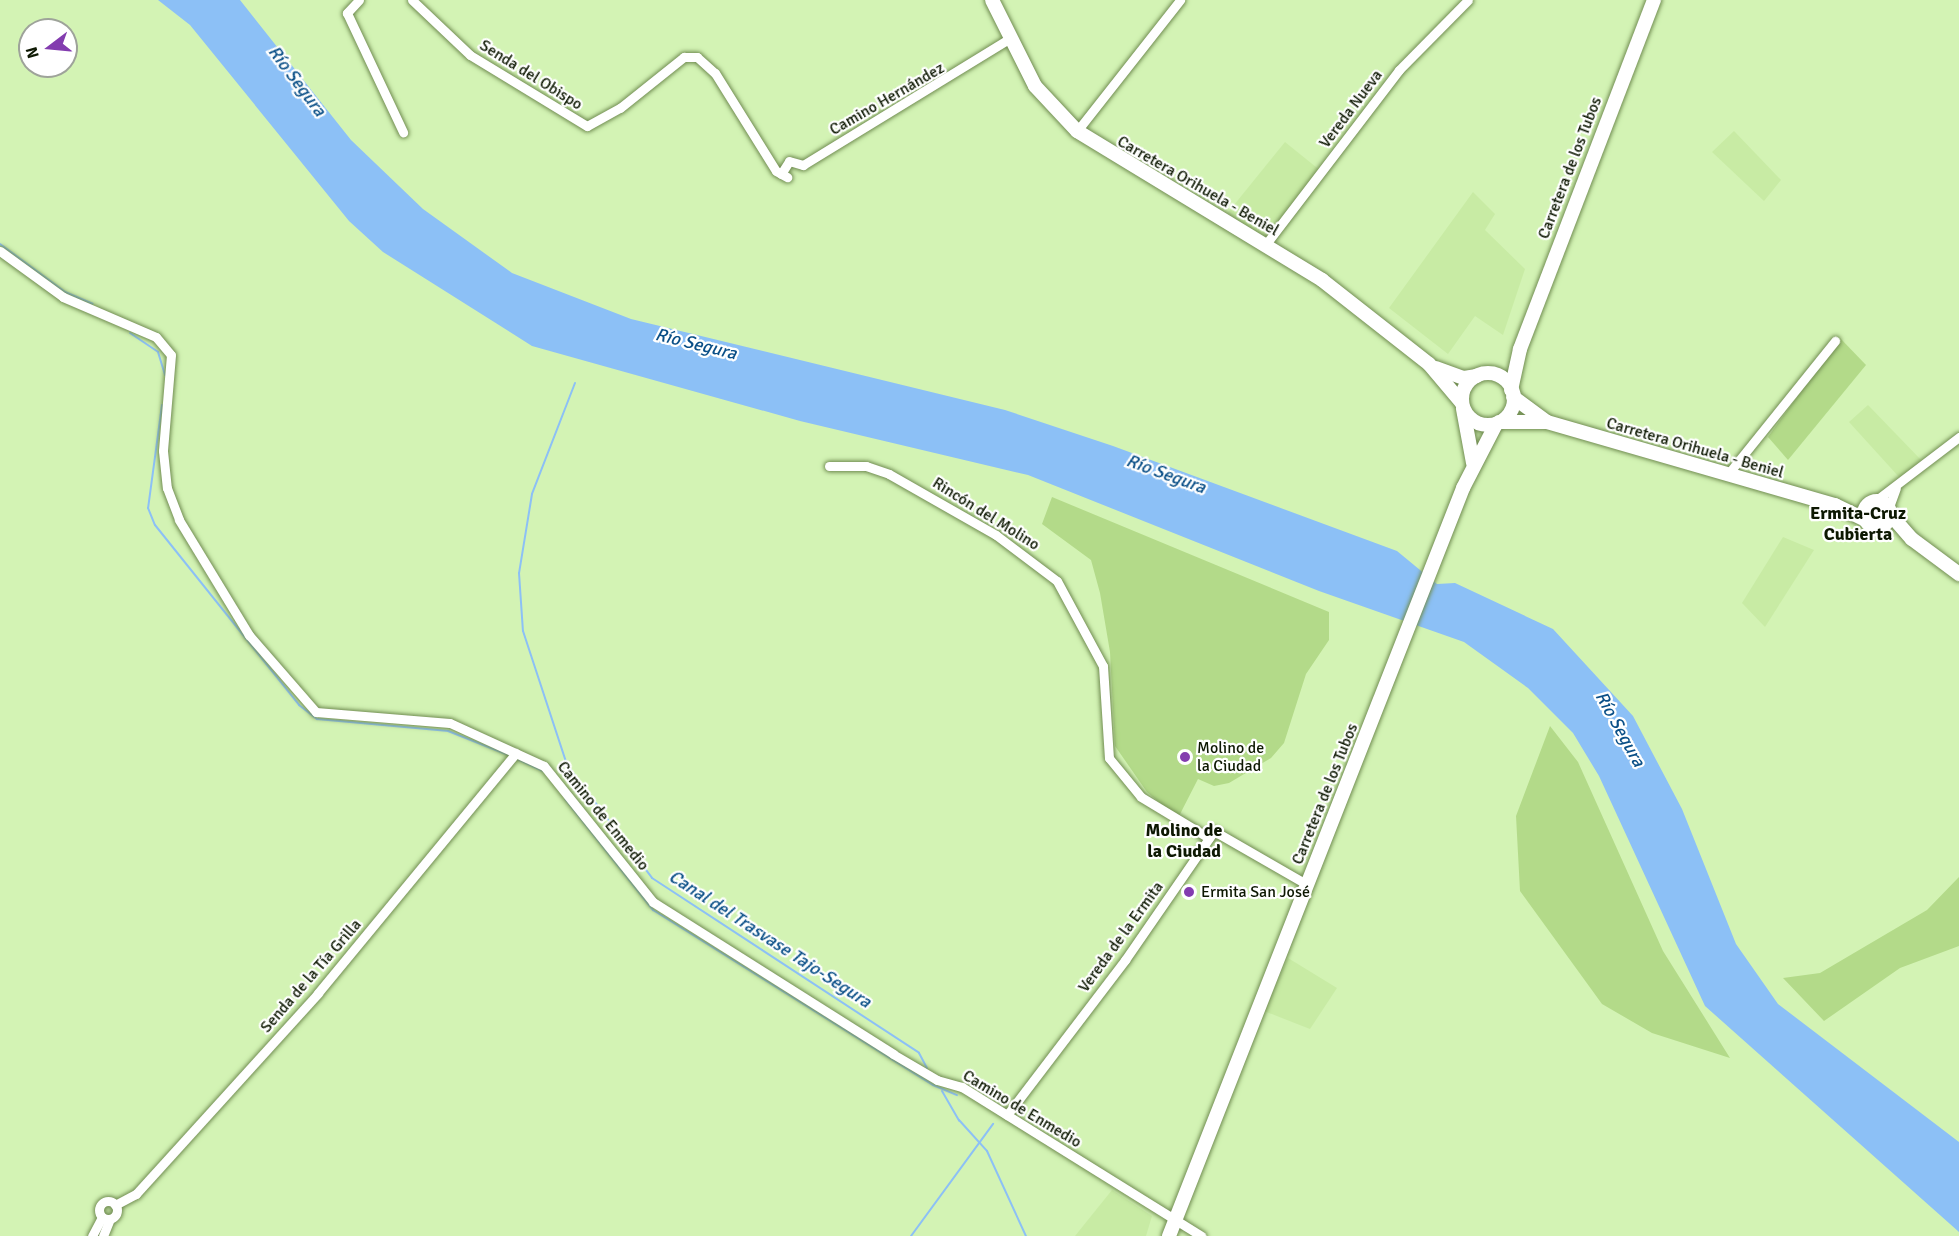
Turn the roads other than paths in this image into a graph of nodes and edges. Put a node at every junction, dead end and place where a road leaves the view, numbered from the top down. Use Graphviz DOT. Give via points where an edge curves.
graph roads {
  1 [pos="359,0"];
  2 [pos="412,0"];
  3 [pos="992,0"];
  4 [pos="1180,0"];
  5 [pos="1468,0"];
  6 [pos="1654,0"];
  7 [pos="1009,39"];
  8 [pos="1077,131"];
  9 [pos="403,132"];
  10 [pos="784,175"];
  11 [pos="1266,244"];
  12 [pos="0,251"];
  13 [pos="1835,340"];
  14 [pos="1520,349"];
  15 [pos="1429,364"];
  16 [pos="1494,375"];
  17 [pos="1477,376"];
  18 [pos="1512,393"];
  19 [pos="1463,405"];
  20 [pos="1546,422"];
  21 [pos="1498,423"];
  22 [pos="1959,437"];
  23 [pos="1473,465"];
  24 [pos="829,466"];
  25 [pos="1728,474"];
  26 [pos="1896,488"];
  27 [pos="1872,503"];
  28 [pos="1835,505"];
  29 [pos="1889,511"];
  30 [pos="1866,520"];
  31 [pos="1881,526"];
  32 [pos="1912,539"];
  33 [pos="1959,574"];
  34 [pos="516,753"];
  35 [pos="1209,838"];
  36 [pos="1306,884"];
  37 [pos="1007,1115"];
  38 [pos="115,1205"];
  39 [pos="106,1218"];
  40 [pos="1176,1220"];
  41 [pos="92,1236"];
  42 [pos="103,1236"];
  43 [pos="1169,1236"];
  44 [pos="1201,1236"];
  1 -- 9 [label="street" via="347,13"];
  2 -- 10 [label="street, Senda del Obispo" via="470,56 587,126 620,108 684,57 697,57 715,73"];
  3 -- 7 [label="main road, Carretera Orihuela - Beniel"];
  4 -- 8 [label="street"];
  5 -- 11 [label="street, Vereda Nueva" via="1399,70"];
  6 -- 14 [label="main road, Carretera de los Tubos"];
  7 -- 8 [label="main road, Carretera Orihuela - Beniel" via="1035,86"];
  7 -- 10 [label="street, Camino Hernández" via="803,165 789,161"];
  8 -- 11 [label="main road, Carretera Orihuela - Beniel"];
  11 -- 15 [label="main road, Carretera Orihuela - Beniel" via="1322,280"];
  12 -- 34 [label="street, Camino de Enmedio" via="63,297 156,337 171,355 164,451 167,488 179,520 249,635 316,712 450,723"];
  13 -- 25 [label="street"];
  14 -- 16 [label="main road, Carretera de los Tubos"];
  14 -- 18 [label="main road, Carretera de los Tubos"];
  15 -- 17 [label="main road, Carretera Orihuela - Beniel" via="1464,378"];
  15 -- 19 [label="main road, Carretera Orihuela - Beniel"];
  16 -- 17 [label="main road"];
  16 -- 18 [label="main road"];
  17 -- 19 [label="main road" via="1465,387"];
  18 -- 20 [label="main road, Carretera Orihuela - Beniel"];
  18 -- 21 [label="main road" via="1510,412"];
  19 -- 21 [label="main road" via="1479,424"];
  19 -- 23 [label="main road"];
  20 -- 21 [label="main road, Carretera Orihuela - Beniel"];
  20 -- 25 [label="main road, Carretera Orihuela - Beniel"];
  21 -- 23 [label="main road, Carretera de los Tubos"];
  22 -- 26 [label="street"];
  23 -- 36 [label="main road, Carretera de los Tubos"];
  24 -- 35 [label="street, Rincón del Molino" via="866,466 889,474 996,535 1057,581 1103,666 1109,758 1141,797"];
  25 -- 28 [label="main road, Carretera Orihuela - Beniel"];
  26 -- 27 [label="street"];
  26 -- 29 [label="street"];
  27 -- 28 [label="main road, Carretera Orihuela - Beniel"];
  27 -- 29 [label="main road"];
  27 -- 30 [label="main road"];
  28 -- 30 [label="main road, Carretera Orihuela - Beniel"];
  29 -- 31 [label="main road"];
  29 -- 32 [label="main road"];
  30 -- 31 [label="main road, Carretera Orihuela - Beniel"];
  31 -- 32 [label="main road"];
  32 -- 33 [label="main road"];
  34 -- 37 [label="street, Camino de Enmedio" via="552,773 653,902 902,1059"];
  34 -- 38 [label="street, Senda de la Tía Grilla" via="318,993 136,1194"];
  35 -- 36 [label="street" via="1214,831"];
  35 -- 37 [label="street, Vereda de la Ermita"];
  36 -- 40 [label="main road, Carretera de los Tubos"];
  37 -- 40 [label="street, Camino de Enmedio"];
  38 -- 39 [label="street"];
  38 -- 39 [label="street, Senda de la Tía Grilla" via="103,1202"];
  39 -- 41 [label="street"];
  39 -- 42 [label="street"];
  40 -- 43 [label="main road, Carretera de los Tubos"];
  40 -- 44 [label="street, Camino de Enmedio"];
}
